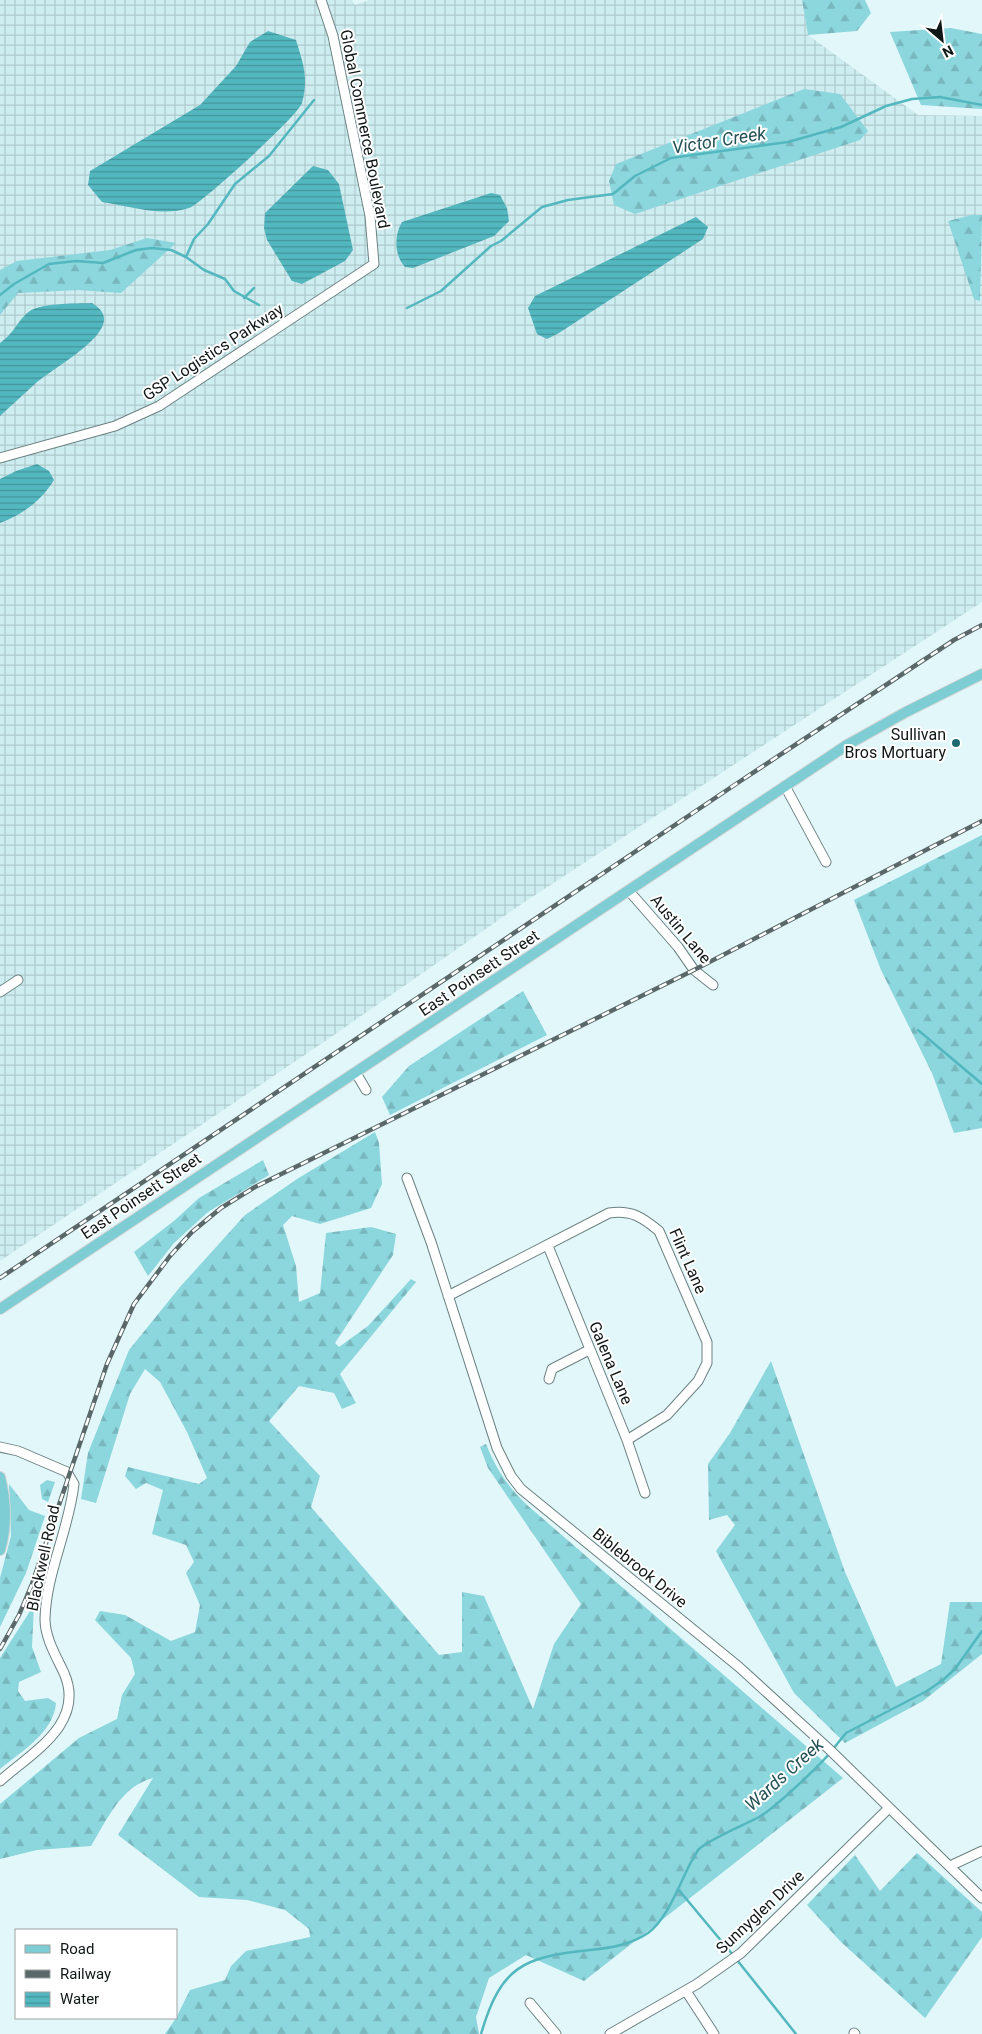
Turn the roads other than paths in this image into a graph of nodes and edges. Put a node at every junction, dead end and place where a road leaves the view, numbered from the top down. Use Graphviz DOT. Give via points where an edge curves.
graph roads {
  1 [pos="321,0"];
  2 [pos="374,264"];
  3 [pos="0,458"];
  4 [pos="982,674"];
  5 [pos="785,786"];
  6 [pos="826,862"];
  7 [pos="628,890"];
  8 [pos="18,980"];
  9 [pos="713,985"];
  10 [pos="0,992"];
  11 [pos="356,1073"];
  12 [pos="366,1090"];
  13 [pos="407,1178"];
  14 [pos="548,1246"];
  15 [pos="448,1296"];
  16 [pos="0,1309"];
  17 [pos="589,1350"];
  18 [pos="548,1379"];
  19 [pos="627,1440"];
  20 [pos="0,1447"];
  21 [pos="0,1477"];
  22 [pos="645,1493"];
  23 [pos="0,1550"];
  24 [pos="0,1780"];
  25 [pos="889,1808"];
  26 [pos="982,1851"];
  27 [pos="950,1866"];
  28 [pos="982,1898"];
  29 [pos="686,1991"];
  30 [pos="530,2003"];
  31 [pos="556,2034"];
  32 [pos="610,2034"];
  33 [pos="714,2034"];
  1 -- 2 [label="street, Global Commerce Boulevard" via="333,36 370,216"];
  2 -- 3 [label="street, GSP Logistics Parkway" via="159,406 115,426"];
  4 -- 5 [label="main road, East Poinsett Street" via="881,725"];
  5 -- 6 [label="street"];
  5 -- 7 [label="main road, East Poinsett Street"];
  7 -- 9 [label="street, Austin Lane" via="678,946 694,970"];
  7 -- 11 [label="main road, East Poinsett Street"];
  8 -- 10 [label="street"];
  11 -- 12 [label="street"];
  11 -- 16 [label="main road, East Poinsett Street"];
  13 -- 15 [label="street, Biblebrook Drive"];
  14 -- 15 [label="street, Flint Lane"];
  14 -- 17 [label="street, Galena Lane"];
  14 -- 19 [label="street, Flint Lane" via="609,1213 625,1211 646,1220 659,1231 707,1342 707,1363 698,1381 667,1415"];
  15 -- 25 [label="street, Biblebrook Drive" via="497,1448 521,1489 736,1664"];
  17 -- 18 [label="street" via="552,1369"];
  17 -- 19 [label="street, Galena Lane"];
  19 -- 22 [label="street, Galena Lane"];
  20 -- 24 [label="street, Blackwell Road" via="18,1451 67,1472 74,1484 50,1583 45,1619 47,1634 68,1684 68,1711 56,1732"];
  21 -- 23 [label="main road" via="4,1526"];
  25 -- 27 [label="street, Biblebrook Drive"];
  25 -- 29 [label="street, Sunnyglen Drive" via="762,1935"];
  26 -- 27 [label="street"];
  27 -- 28 [label="street, Biblebrook Drive"];
  29 -- 32 [label="street, Sunnyglen Drive"];
  29 -- 33 [label="street"];
  30 -- 31 [label="street"];
}
